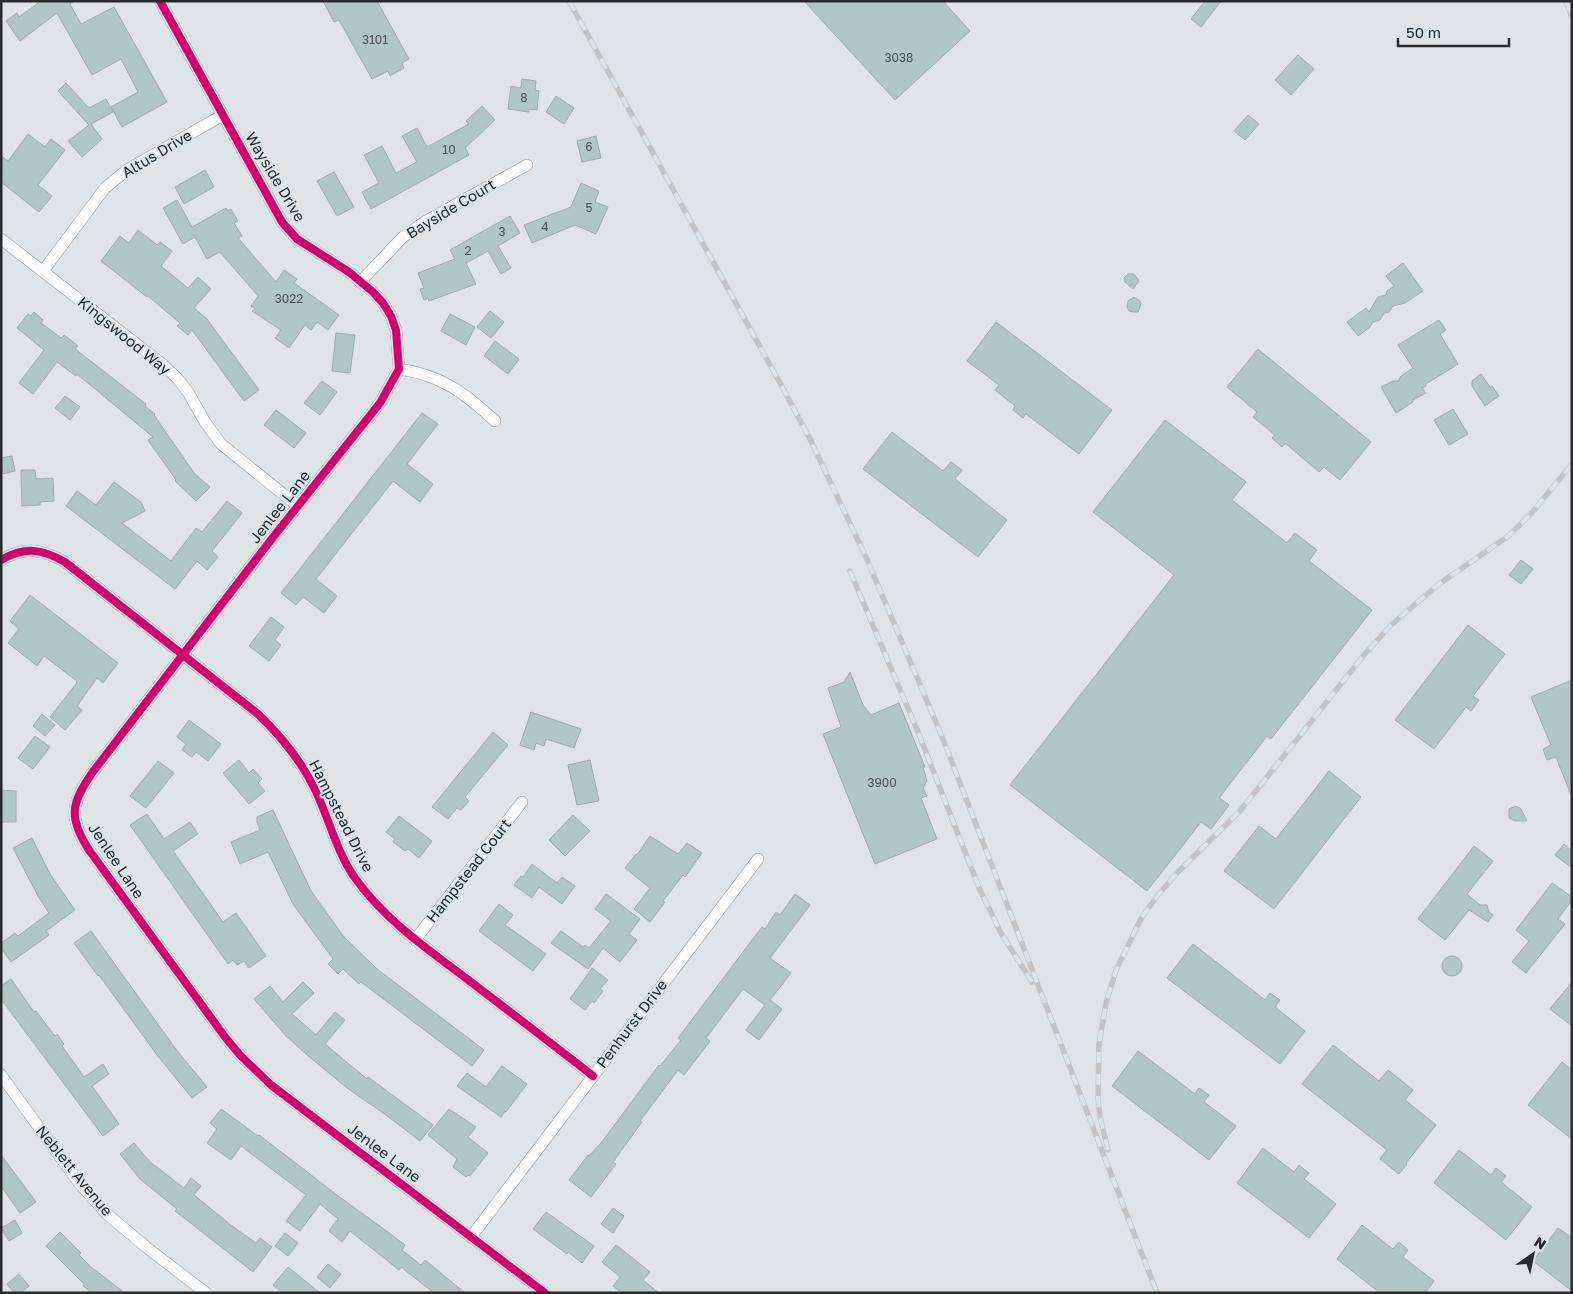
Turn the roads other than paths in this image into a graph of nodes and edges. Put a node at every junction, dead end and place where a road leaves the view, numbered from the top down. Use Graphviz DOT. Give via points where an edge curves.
graph roads {
  1 [pos="160,1"];
  2 [pos="223,115"];
  3 [pos="526,165"];
  4 [pos="1,238"];
  5 [pos="43,272"];
  6 [pos="360,282"];
  7 [pos="399,369"];
  8 [pos="495,421"];
  9 [pos="298,506"];
  10 [pos="1,560"];
  11 [pos="184,655"];
  12 [pos="522,802"];
  13 [pos="758,859"];
  14 [pos="415,940"];
  15 [pos="1,1075"];
  16 [pos="593,1076"];
  17 [pos="471,1237"];
  18 [pos="206,1293"];
  19 [pos="545,1293"];
  1 -- 2 [label="street, Wayside Drive"];
  2 -- 5 [label="street, Altus Drive" via="127,170 105,188"];
  2 -- 6 [label="street, Wayside Drive" via="282,222 297,239"];
  3 -- 6 [label="street, Bayside Court" via="403,237"];
  4 -- 5 [label="street, Kingswood Way"];
  5 -- 9 [label="street, Kingswood Way" via="177,378 222,444"];
  6 -- 7 [label="street, Wayside Drive" via="391,316 396,330"];
  7 -- 8 [label="street" via="419,372 447,384 463,393"];
  7 -- 9 [label="street, Jenlee Lane" via="380,403"];
  9 -- 11 [label="street, Jenlee Lane"];
  10 -- 11 [label="street, Hampstead Drive" via="12,553 29,550 44,552 65,562"];
  11 -- 14 [label="street, Hampstead Drive" via="258,714 292,751 317,794 355,877 378,907"];
  11 -- 17 [label="street, Jenlee Lane" via="77,795 74,812 80,837 240,1055 271,1085"];
  12 -- 14 [label="street, Hampstead Court"];
  13 -- 16 [label="street, Penhurst Drive"];
  14 -- 16 [label="street, Hampstead Drive"];
  15 -- 18 [label="street, Neblett Avenue" via="106,1214"];
  16 -- 17 [label="street, Penhurst Drive"];
  17 -- 19 [label="street, Jenlee Lane"];
}
